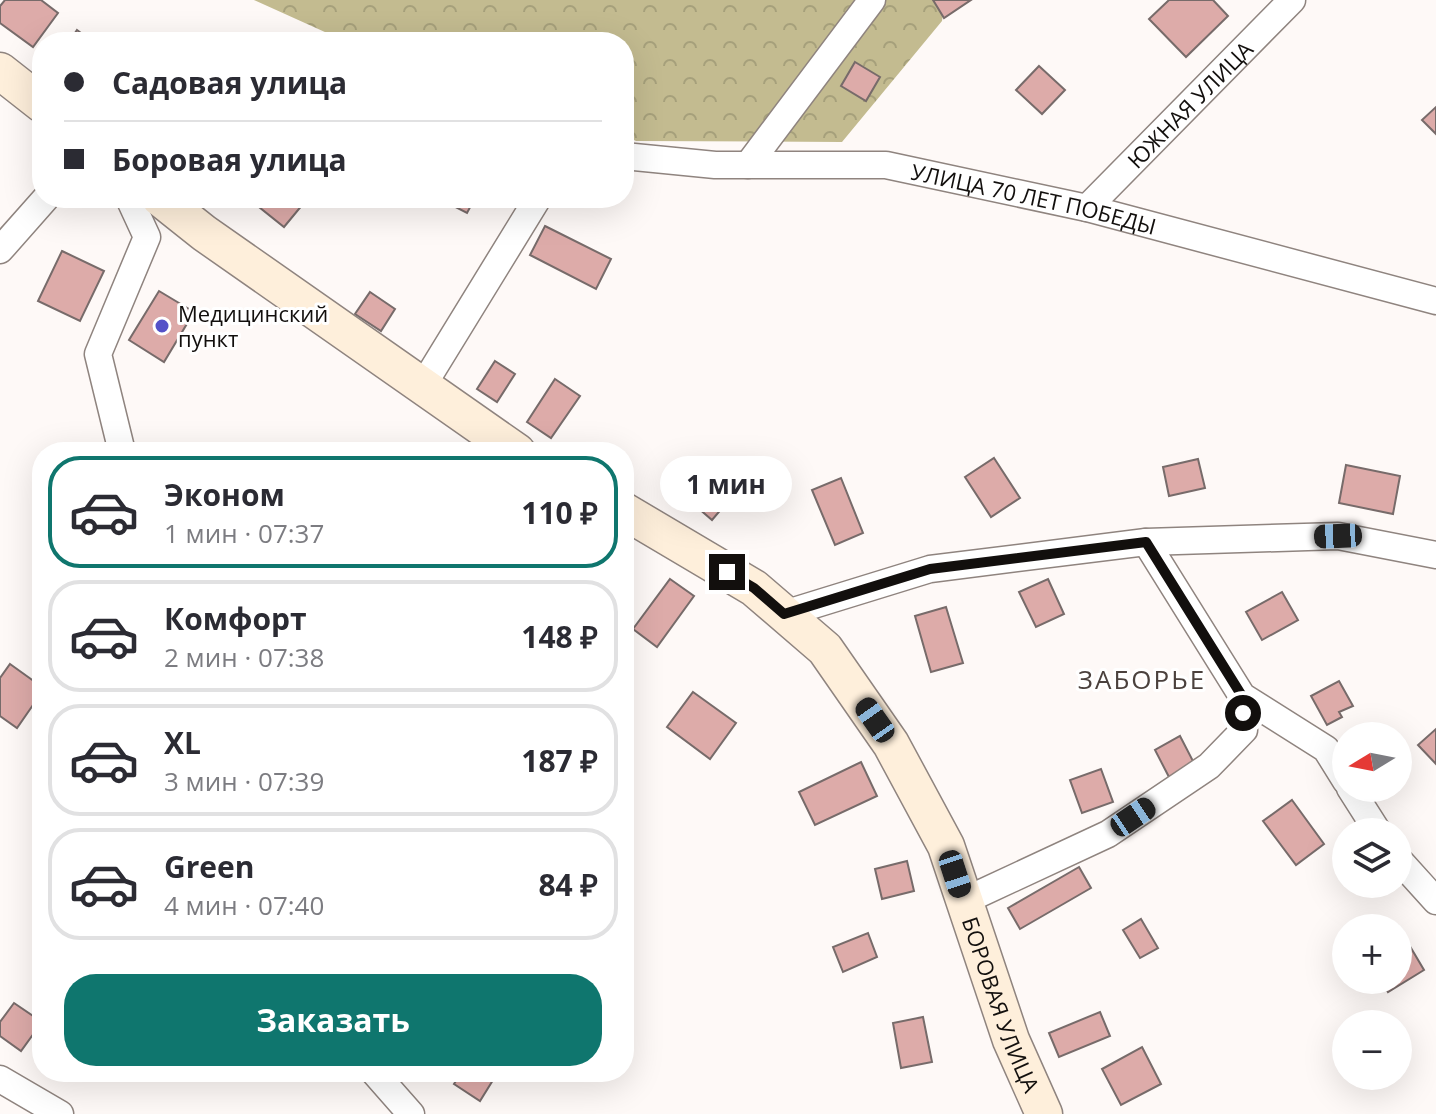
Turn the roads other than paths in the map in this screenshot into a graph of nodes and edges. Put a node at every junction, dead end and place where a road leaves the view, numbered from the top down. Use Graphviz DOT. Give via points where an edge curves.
graph roads {
  1 [pos="872,0"];
  2 [pos="1292,0"];
  3 [pos="0,71"];
  4 [pos="32,96"];
  5 [pos="634,157"];
  6 [pos="748,165"];
  7 [pos="37,208"];
  8 [pos="134,208"];
  9 [pos="173,208"];
  10 [pos="532,208"];
  11 [pos="1087,208"];
  12 [pos="0,250"];
  13 [pos="1436,301"];
  14 [pos="422,387"];
  15 [pos="120,442"];
  16 [pos="502,442"];
  17 [pos="634,517"];
  18 [pos="1146,542"];
  19 [pos="1436,555"];
  20 [pos="784,614"];
  21 [pos="1242,696"];
  22 [pos="1332,759"];
  23 [pos="1412,874"];
  24 [pos="964,901"];
  25 [pos="1436,901"];
  26 [pos="0,1079"];
  27 [pos="383,1082"];
  28 [pos="60,1114"];
  29 [pos="411,1114"];
  30 [pos="1044,1114"];
  1 -- 6 [label="street"];
  2 -- 11 [label="street, ЮЖНАЯ УЛИЦА"];
  3 -- 4 [label="main road"];
  5 -- 6 [label="street, УЛИЦА 70 ЛЕТ ПОБЕДЫ"];
  6 -- 11 [label="street, УЛИЦА 70 ЛЕТ ПОБЕДЫ" via="886,165"];
  7 -- 12 [label="street"];
  8 -- 15 [label="street" via="147,237 98,354"];
  9 -- 14 [label="main road"];
  10 -- 14 [label="street"];
  11 -- 13 [label="street, УЛИЦА 70 ЛЕТ ПОБЕДЫ"];
  14 -- 16 [label="main road"];
  17 -- 20 [label="main road, БОРОВАЯ УЛИЦА" via="754,588"];
  18 -- 19 [label="street" via="1338,536"];
  18 -- 20 [label="street" via="930,569"];
  18 -- 21 [label="street"];
  20 -- 24 [label="main road, БОРОВАЯ УЛИЦА" via="825,649 891,744 946,846"];
  21 -- 22 [label="street" via="1326,749"];
  21 -- 24 [label="street" via="1244,730 1209,766 1108,834"];
  23 -- 25 [label="street"];
  24 -- 30 [label="main road, БОРОВАЯ УЛИЦА" via="1011,1040"];
  26 -- 28 [label="street"];
  27 -- 29 [label="street"];
}
